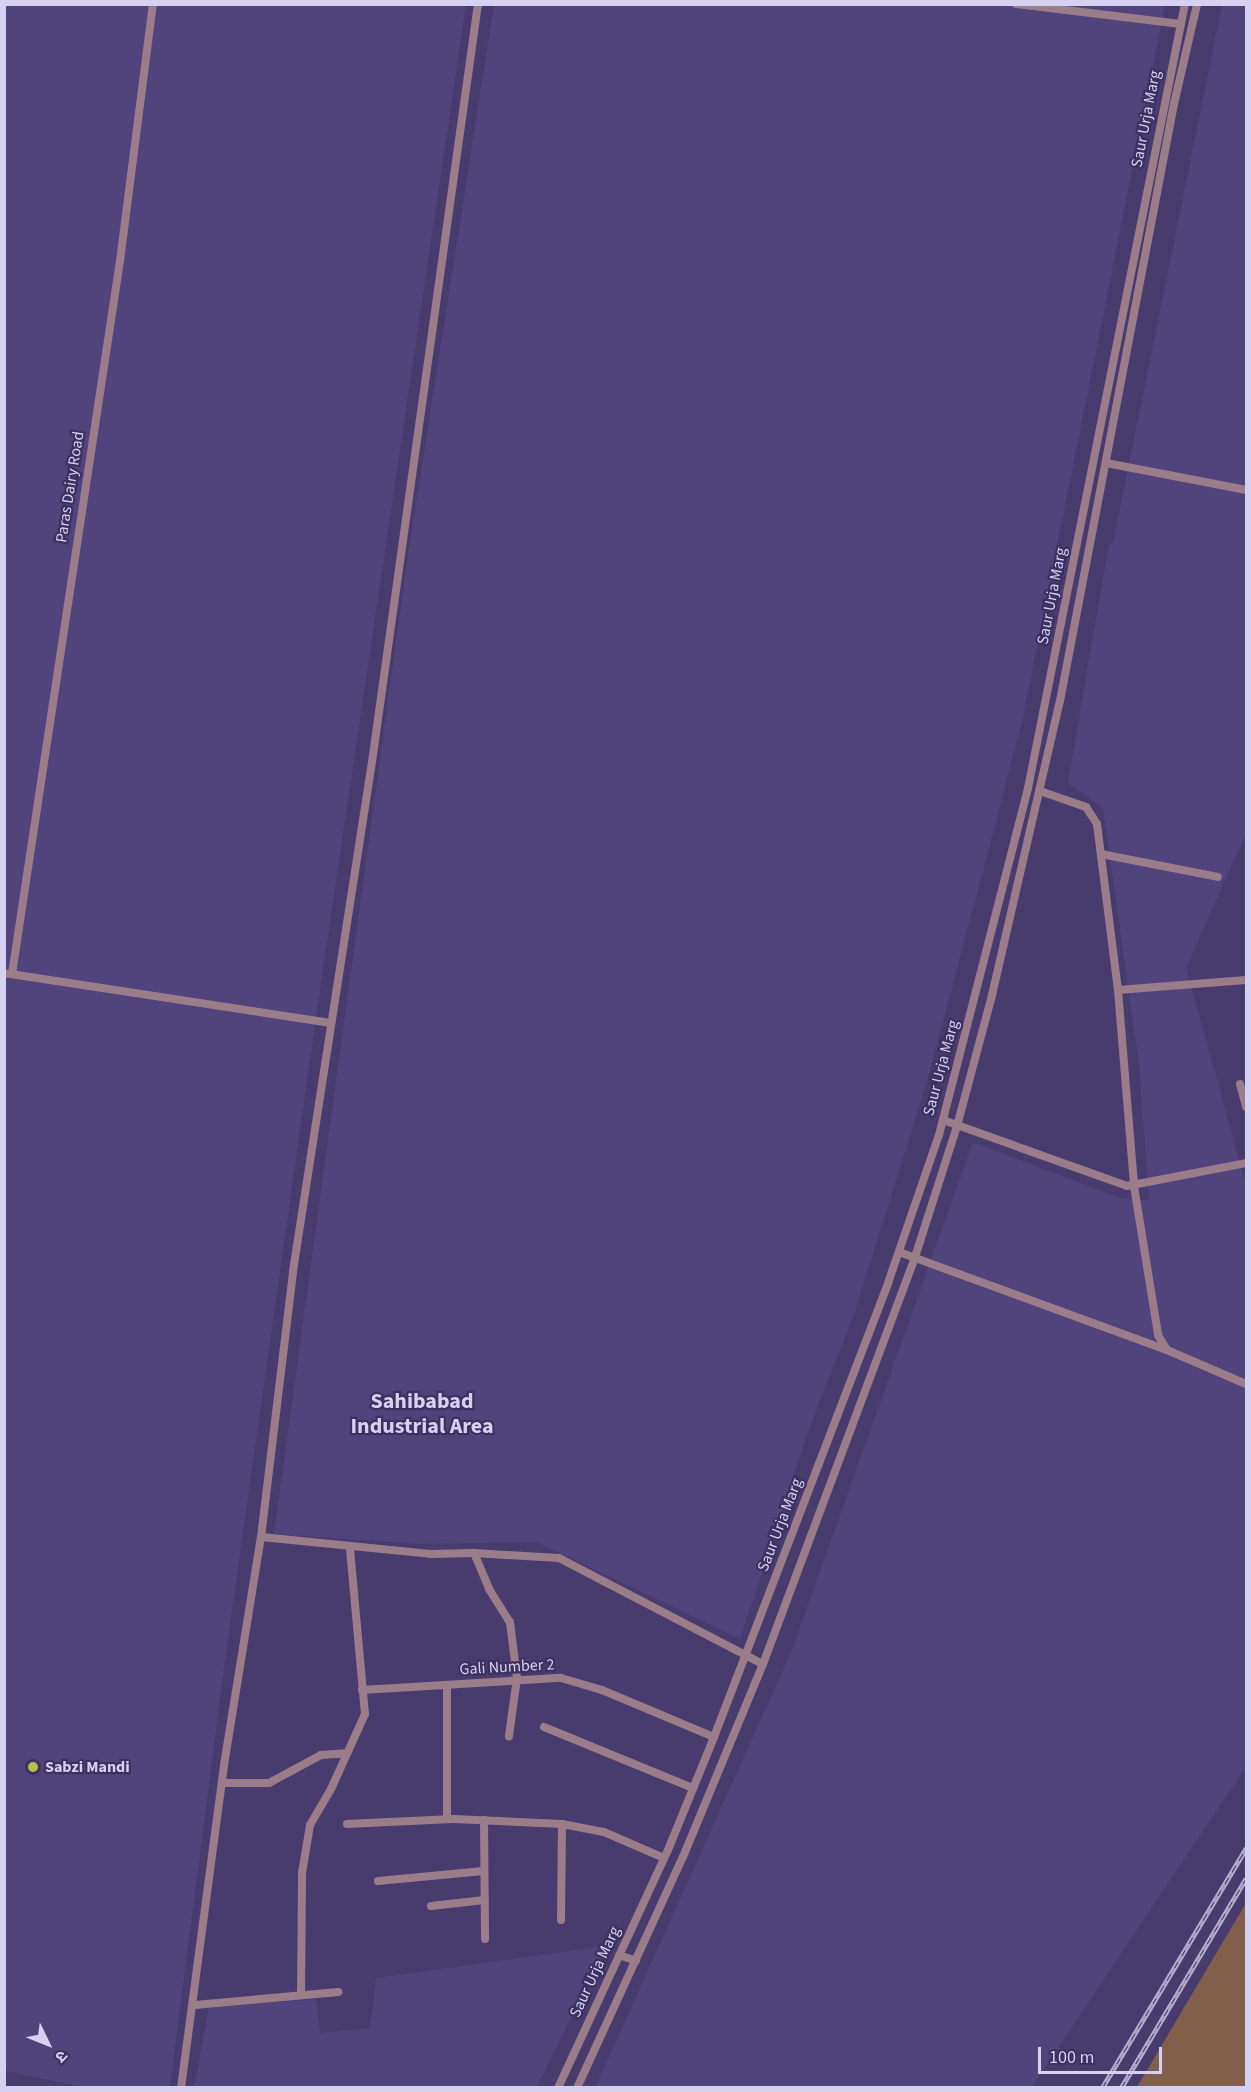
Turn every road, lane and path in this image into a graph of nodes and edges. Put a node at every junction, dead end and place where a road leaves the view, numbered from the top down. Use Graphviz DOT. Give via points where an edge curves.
graph roads {
  1 [pos="153,4"];
  2 [pos="478,4"];
  3 [pos="1016,4"];
  4 [pos="1185,4"];
  5 [pos="1197,4"];
  6 [pos="1180,24"];
  7 [pos="1106,463"];
  8 [pos="1246,489"];
  9 [pos="1040,791"];
  10 [pos="1101,854"];
  11 [pos="1218,877"];
  12 [pos="8,974"];
  13 [pos="1246,980"];
  14 [pos="1118,990"];
  15 [pos="329,1023"];
  16 [pos="1240,1084"];
  17 [pos="1246,1107"];
  18 [pos="943,1120"];
  19 [pos="957,1126"];
  20 [pos="1246,1163"];
  21 [pos="1134,1186"];
  22 [pos="899,1252"];
  23 [pos="915,1257"];
  24 [pos="1167,1350"];
  25 [pos="1246,1384"];
  26 [pos="261,1537"];
  27 [pos="350,1548"];
  28 [pos="474,1553"];
  29 [pos="747,1655"];
  30 [pos="763,1664"];
  31 [pos="517,1678"];
  32 [pos="447,1685"];
  33 [pos="362,1689"];
  34 [pos="544,1727"];
  35 [pos="509,1736"];
  36 [pos="714,1737"];
  37 [pos="347,1753"];
  38 [pos="222,1783"];
  39 [pos="693,1788"];
  40 [pos="447,1820"];
  41 [pos="484,1820"];
  42 [pos="347,1824"];
  43 [pos="562,1824"];
  44 [pos="664,1858"];
  45 [pos="484,1871"];
  46 [pos="378,1881"];
  47 [pos="484,1900"];
  48 [pos="431,1906"];
  49 [pos="561,1920"];
  50 [pos="485,1939"];
  51 [pos="619,1955"];
  52 [pos="636,1961"];
  53 [pos="338,1992"];
  54 [pos="301,1994"];
  55 [pos="195,2005"];
  56 [pos="181,2088"];
  57 [pos="558,2088"];
  58 [pos="576,2088"];
  1 -- 12 [label="street, Paras Dairy Road" via="120,261"];
  2 -- 15 [label="street" via="372,762"];
  3 -- 6 [label="street"];
  4 -- 6 [label="street, Saur Urja Marg"];
  5 -- 7 [label="street, Saur Urja Marg"];
  6 -- 18 [label="street, Saur Urja Marg" via="1028,788"];
  7 -- 8 [label="street"];
  7 -- 9 [label="street, Saur Urja Marg"];
  9 -- 10 [label="street" via="1086,807 1097,824"];
  9 -- 19 [label="street, Saur Urja Marg"];
  10 -- 11 [label="street"];
  10 -- 14 [label="street"];
  12 -- 15 [label="street"];
  13 -- 14 [label="street"];
  14 -- 21 [label="street"];
  15 -- 26 [label="street" via="293,1271"];
  16 -- 17 [label="street"];
  18 -- 19 [label="street"];
  18 -- 22 [label="street, Saur Urja Marg"];
  19 -- 21 [label="street" via="1115,1184"];
  19 -- 23 [label="street, Saur Urja Marg"];
  20 -- 21 [label="street"];
  21 -- 24 [label="street" via="1158,1335"];
  22 -- 23 [label="street"];
  22 -- 29 [label="street, Saur Urja Marg"];
  23 -- 24 [label="street"];
  23 -- 30 [label="street, Saur Urja Marg"];
  24 -- 25 [label="street"];
  26 -- 27 [label="street"];
  26 -- 38 [label="street"];
  27 -- 28 [label="street"];
  27 -- 33 [label="street"];
  28 -- 29 [label="street" via="559,1558"];
  28 -- 31 [label="street" via="489,1589 510,1622"];
  29 -- 30 [label="street"];
  29 -- 36 [label="street, Saur Urja Marg"];
  30 -- 52 [label="street, Saur Urja Marg"];
  31 -- 32 [label="street, Gali Number 2"];
  31 -- 35 [label="street"];
  31 -- 36 [label="street, Gali Number 2" via="574,1680"];
  32 -- 33 [label="street, Gali Number 2"];
  32 -- 40 [label="street"];
  33 -- 37 [label="street" via="363,1724"];
  34 -- 39 [label="street"];
  36 -- 39 [label="street, Saur Urja Marg"];
  37 -- 38 [label="street" via="321,1755 269,1783"];
  37 -- 54 [label="street" via="310,1825 302,1873"];
  38 -- 55 [label="street"];
  39 -- 44 [label="street, Saur Urja Marg"];
  40 -- 41 [label="street"];
  40 -- 42 [label="street"];
  41 -- 43 [label="street"];
  41 -- 45 [label="street"];
  43 -- 44 [label="street" via="604,1832"];
  43 -- 49 [label="street"];
  44 -- 51 [label="street, Saur Urja Marg"];
  45 -- 46 [label="street"];
  45 -- 47 [label="street"];
  47 -- 48 [label="street"];
  47 -- 50 [label="street"];
  51 -- 52 [label="street"];
  51 -- 57 [label="street, Saur Urja Marg"];
  52 -- 58 [label="street, Saur Urja Marg"];
  53 -- 54 [label="street"];
  54 -- 55 [label="street"];
  55 -- 56 [label="street"];
}
